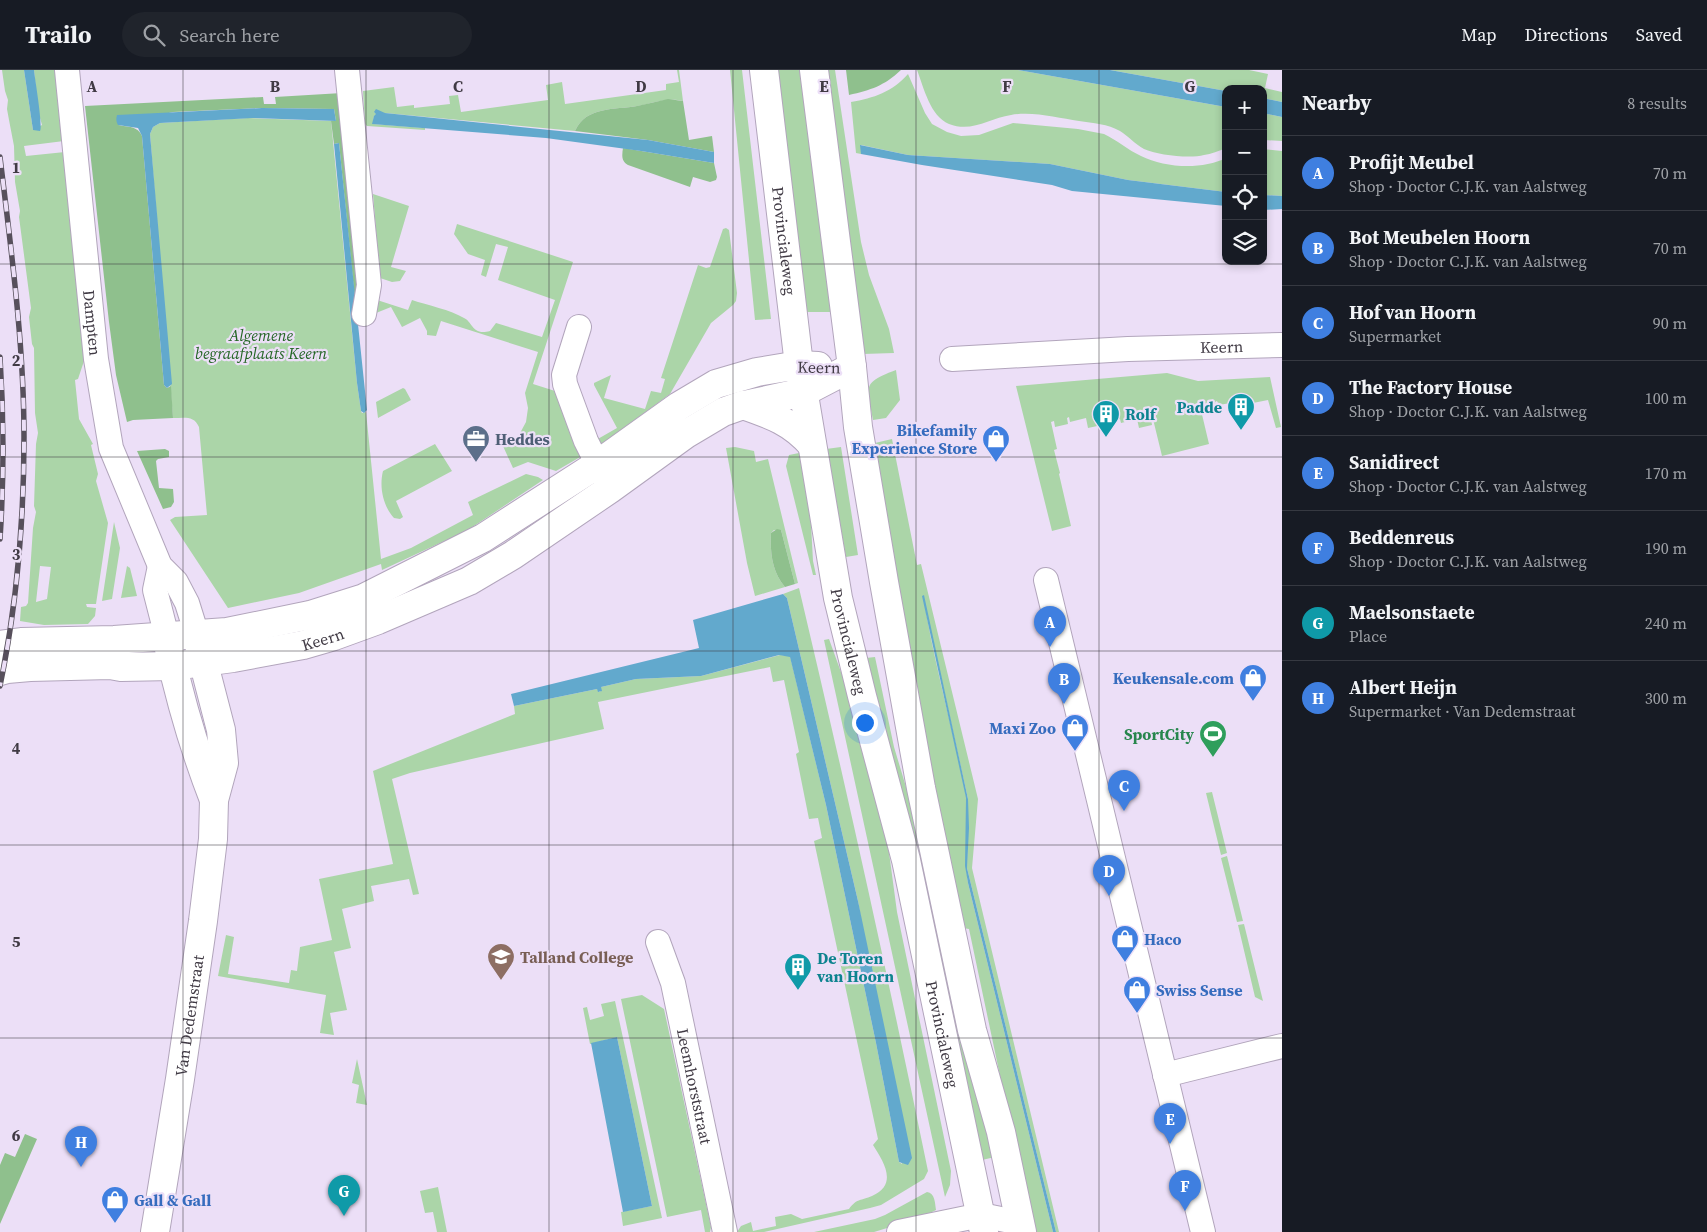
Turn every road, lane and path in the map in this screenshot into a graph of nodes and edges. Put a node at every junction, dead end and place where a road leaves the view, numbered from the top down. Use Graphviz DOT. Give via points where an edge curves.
graph roads {
  1 [pos="67,70"];
  2 [pos="347,70"];
  3 [pos="764,70"];
  4 [pos="814,70"];
  5 [pos="364,314"];
  6 [pos="578,327"];
  7 [pos="1281,350"];
  8 [pos="952,359"];
  9 [pos="799,365"];
  10 [pos="852,367"];
  11 [pos="804,392"];
  12 [pos="743,405"];
  13 [pos="812,445"];
  14 [pos="598,464"];
  15 [pos="610,489"];
  16 [pos="160,566"];
  17 [pos="1046,580"];
  18 [pos="197,635"];
  19 [pos="167,637"];
  20 [pos="0,645"];
  21 [pos="203,662"];
  22 [pos="173,666"];
  23 [pos="0,671"];
  24 [pos="214,800"];
  25 [pos="658,942"];
  26 [pos="1282,1046"];
  27 [pos="1165,1075"];
  28 [pos="982,1224"];
  29 [pos="1016,1229"];
  30 [pos="155,1232"];
  31 [pos="725,1232"];
  32 [pos="899,1232"];
  33 [pos="1203,1232"];
  1 -- 16 [label="street, Dampten" via="96,359 111,448"];
  2 -- 5 [label="street" via="370,285"];
  3 -- 9 [label="street, Provincialeweg"];
  4 -- 10 [label="street, Provincialeweg"];
  6 -- 14 [label="street" via="564,375 565,384"];
  7 -- 8 [label="street, Keern" via="1128,349"];
  9 -- 10 [label="street, Keern"];
  9 -- 11 [label="street, Provincialeweg"];
  9 -- 14 [label="street, Keern" via="757,372 716,384 679,406"];
  10 -- 11 [label="street, Keern"];
  10 -- 29 [label="street, Provincialeweg" via="864,464 921,788 972,1030 1001,1132"];
  11 -- 12 [label="street, Keern"];
  11 -- 13 [label="street, Provincialeweg"];
  12 -- 13 [label="street" via="783,420"];
  12 -- 15 [label="street, Keern" via="700,425"];
  13 -- 28 [label="street, Provincialeweg" via="838,598 906,860"];
  14 -- 15 [label="street"];
  14 -- 18 [label="street, Keern" via="483,538 364,598 310,615"];
  15 -- 21 [label="street, Keern" via="469,581 378,620 302,645"];
  16 -- 18 [label="street, Dampten" via="176,582"];
  16 -- 19 [label="street" via="155,590"];
  17 -- 27 [label="street"];
  18 -- 19 [label="street, Keern"];
  18 -- 21 [label="street, Van Dedemstraat"];
  19 -- 20 [label="street, Keern"];
  19 -- 22 [label="street, Van Dedemstraat"];
  21 -- 22 [label="street, Keern"];
  21 -- 24 [label="street, Van Dedemstraat" via="221,730 224,763"];
  22 -- 23 [label="street, Keern" via="30,667"];
  22 -- 24 [label="street, Van Dedemstraat"];
  24 -- 30 [label="street, Van Dedemstraat" via="213,839 203,921"];
  25 -- 31 [label="street, Leemhorststraat" via="673,983"];
  26 -- 27 [label="street"];
  27 -- 33 [label="street"];
  28 -- 29 [label="street"];
  28 -- 32 [label="street"];
}
